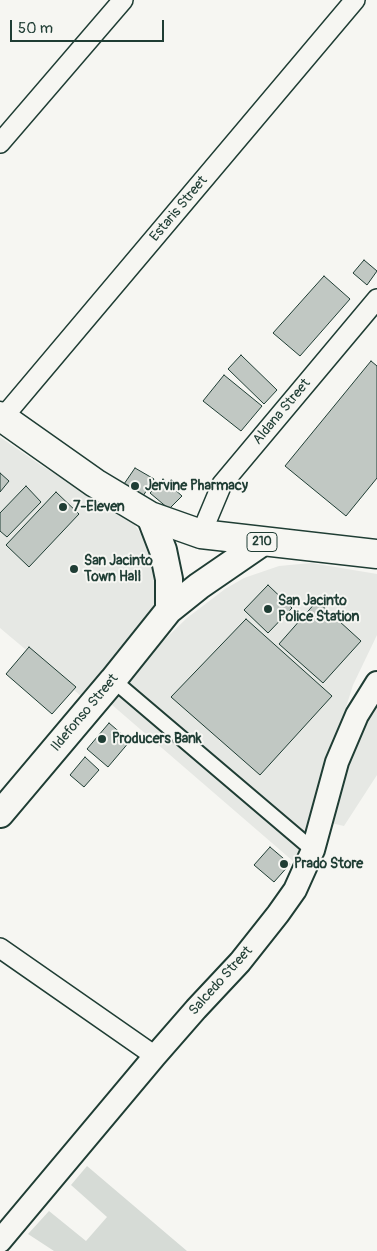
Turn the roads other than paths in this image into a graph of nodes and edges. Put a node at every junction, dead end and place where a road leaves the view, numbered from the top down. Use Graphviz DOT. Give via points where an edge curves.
graph roads {
  1 [pos="123,0"];
  2 [pos="354,0"];
  3 [pos="0,143"];
  4 [pos="377,299"];
  5 [pos="1,418"];
  6 [pos="150,516"];
  7 [pos="201,534"];
  8 [pos="263,542"];
  9 [pos="377,554"];
  10 [pos="169,610"];
  11 [pos="113,680"];
  12 [pos="377,684"];
  13 [pos="0,814"];
  14 [pos="313,850"];
  15 [pos="0,948"];
  16 [pos="155,1056"];
  17 [pos="0,1242"];
  1 -- 3 [label="street"];
  2 -- 5 [label="street, Estaris Street"];
  4 -- 7 [label="street, Aldana Street" via="222,484"];
  5 -- 6 [label="main road, 210" via="95,483"];
  6 -- 7 [label="main road, 210"];
  6 -- 10 [label="main road" via="163,550 169,579"];
  7 -- 8 [label="main road, 210"];
  8 -- 9 [label="main road, 210"];
  8 -- 10 [label="main road, Ildefonso Street"];
  10 -- 11 [label="main road, Ildefonso Street"];
  11 -- 13 [label="main road, Ildefonso Street"];
  11 -- 14 [label="street"];
  12 -- 14 [label="street, Salcedo Street" via="357,715 337,762"];
  14 -- 16 [label="street, Salcedo Street" via="295,890 273,921"];
  15 -- 16 [label="street"];
  16 -- 17 [label="street, Salcedo Street"];
}
